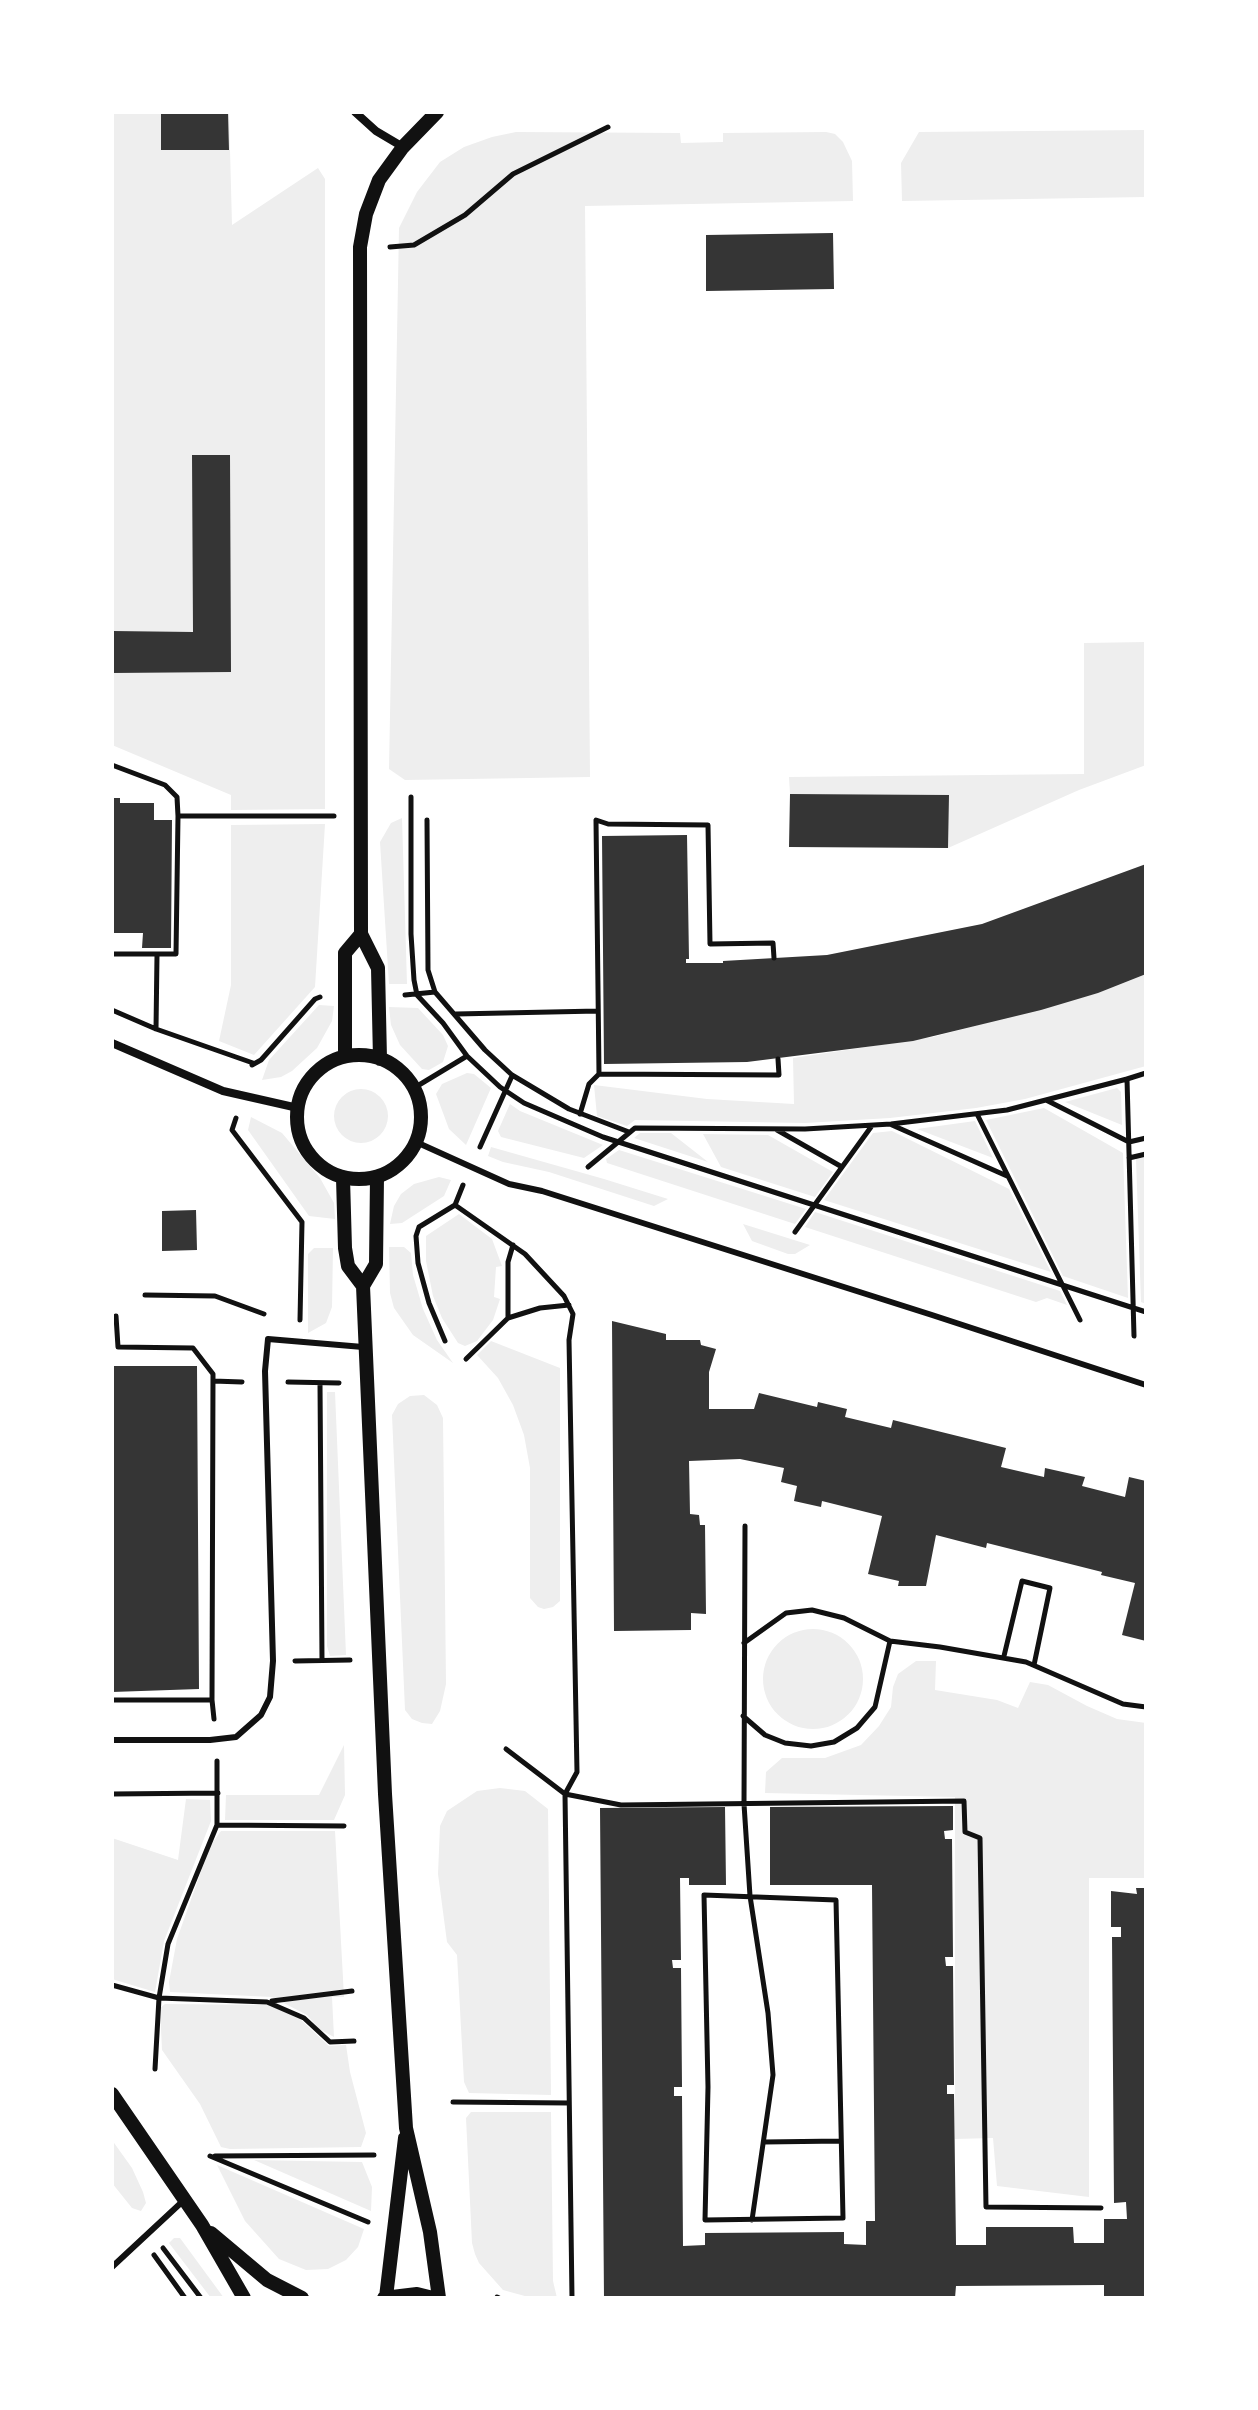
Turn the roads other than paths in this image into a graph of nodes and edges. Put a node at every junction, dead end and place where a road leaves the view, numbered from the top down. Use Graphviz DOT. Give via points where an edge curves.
graph roads {
  1 [pos="355,112"];
  2 [pos="437,112"];
  3 [pos="403,147"];
  4 [pos="361,934"];
  5 [pos="112,1043"];
  6 [pos="345,1056"];
  7 [pos="380,1059"];
  8 [pos="298,1108"];
  9 [pos="416,1142"];
  10 [pos="377,1177"];
  11 [pos="343,1178"];
  12 [pos="363,1286"];
  13 [pos="366,1348"];
  14 [pos="1146,1385"];
  15 [pos="112,1740"];
  16 [pos="112,2094"];
  17 [pos="406,2128"];
  18 [pos="184,2200"];
  19 [pos="202,2225"];
  20 [pos="112,2267"];
  21 [pos="244,2298"];
  22 [pos="302,2298"];
  23 [pos="385,2298"];
  24 [pos="433,2298"];
  25 [pos="439,2298"];
  1 -- 3 [label="street"];
  2 -- 3 [label="street"];
  3 -- 4 [label="street" via="379,180 360,247"];
  4 -- 6 [label="street" via="345,953"];
  4 -- 7 [label="street" via="378,968"];
  5 -- 8 [label="street" via="223,1091"];
  6 -- 7 [label="street"];
  6 -- 8 [label="street" via="312,1076"];
  7 -- 9 [label="street" via="414,1088 420,1105"];
  8 -- 11 [label="street" via="303,1146 327,1171"];
  9 -- 10 [label="street" via="393,1170"];
  9 -- 14 [label="lane" via="509,1184"];
  10 -- 11 [label="street"];
  10 -- 12 [label="street" via="376,1264"];
  11 -- 12 [label="street" via="348,1266"];
  12 -- 13 [label="street"];
  13 -- 15 [label="lane" via="268,1339 273,1661 270,1697 261,1715 236,1737"];
  13 -- 17 [label="street"];
  16 -- 18 [label="street"];
  17 -- 23 [label="street"];
  17 -- 25 [label="street"];
  18 -- 19 [label="street"];
  18 -- 20 [label="lane"];
  19 -- 21 [label="street"];
  19 -- 22 [label="street" via="267,2280"];
  23 -- 24 [label="street"];
}
